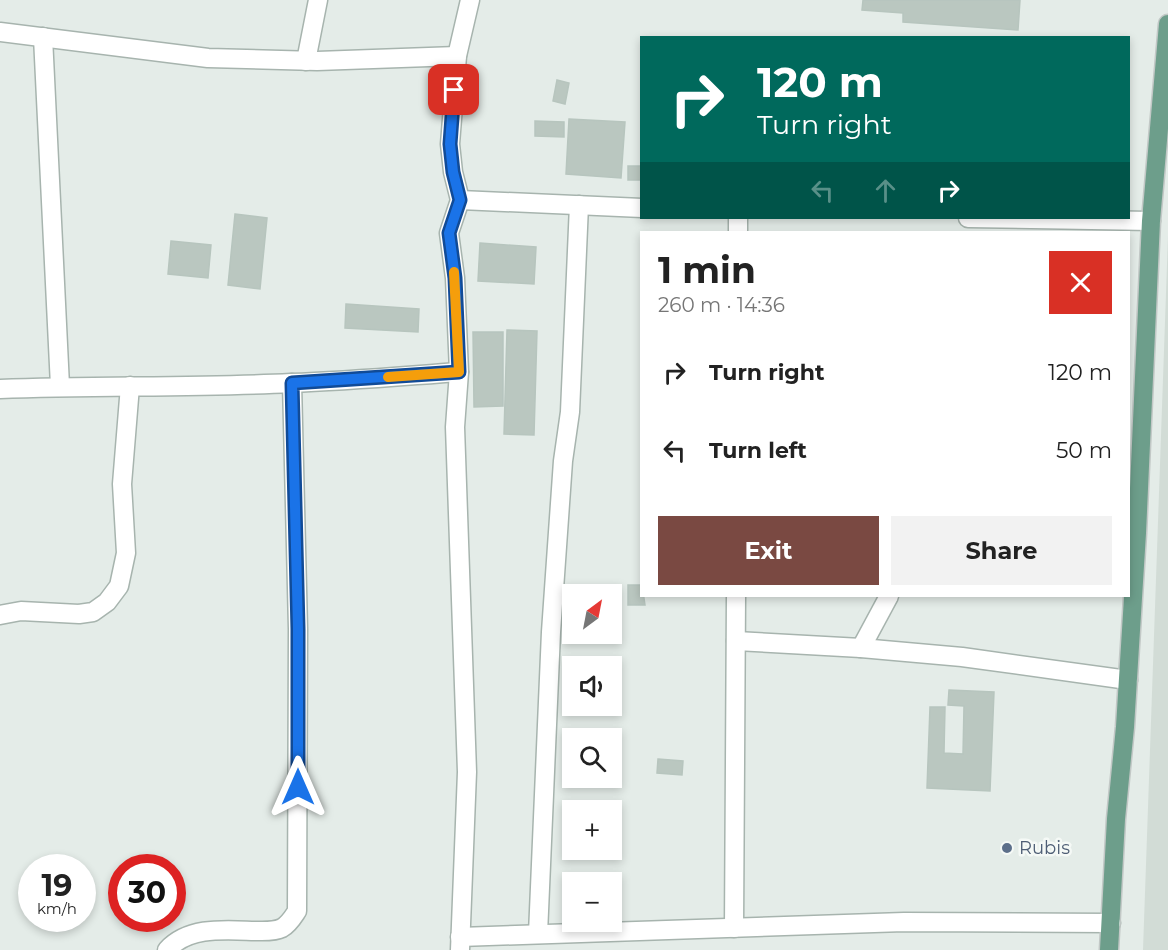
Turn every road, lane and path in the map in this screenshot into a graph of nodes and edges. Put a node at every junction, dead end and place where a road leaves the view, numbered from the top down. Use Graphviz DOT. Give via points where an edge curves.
graph roads {
  1 [pos="318,0"];
  2 [pos="470,0"];
  3 [pos="1168,24"];
  4 [pos="0,32"];
  5 [pos="43,37"];
  6 [pos="457,56"];
  7 [pos="306,61"];
  8 [pos="460,200"];
  9 [pos="579,205"];
  10 [pos="640,208"];
  11 [pos="1030,219"];
  12 [pos="1151,221"];
  13 [pos="459,372"];
  14 [pos="292,383"];
  15 [pos="60,386"];
  16 [pos="130,386"];
  17 [pos="0,389"];
  18 [pos="736,597"];
  19 [pos="888,597"];
  20 [pos="0,615"];
  21 [pos="736,641"];
  22 [pos="861,648"];
  23 [pos="1128,680"];
  24 [pos="1111,923"];
  25 [pos="734,928"];
  26 [pos="538,934"];
  27 [pos="460,943"];
  28 [pos="167,950"];
  29 [pos="1109,950"];
  1 -- 7 [label="street"];
  2 -- 6 [label="street"];
  3 -- 12 [label="main road"];
  4 -- 5 [label="street"];
  5 -- 7 [label="street" via="208,58"];
  5 -- 15 [label="street"];
  6 -- 7 [label="street"];
  6 -- 8 [label="street" via="450,144"];
  8 -- 9 [label="street"];
  8 -- 13 [label="street" via="449,233"];
  9 -- 10 [label="street"];
  9 -- 26 [label="street" via="570,412 551,632"];
  11 -- 12 [label="street"];
  12 -- 23 [label="main road"];
  13 -- 14 [label="street"];
  13 -- 27 [label="street" via="456,427 467,772"];
  14 -- 16 [label="street"];
  14 -- 28 [label="street" via="298,629 297,910 281,929 210,929 176,941"];
  15 -- 16 [label="street"];
  15 -- 17 [label="street"];
  16 -- 20 [label="street" via="122,484 126,553 118,586 107,602 93,612 21,611"];
  18 -- 21 [label="street"];
  19 -- 22 [label="street"];
  21 -- 22 [label="street"];
  21 -- 25 [label="street"];
  22 -- 23 [label="street" via="1016,663"];
  23 -- 24 [label="main road"];
  24 -- 25 [label="street" via="904,922"];
  24 -- 29 [label="main road"];
  25 -- 26 [label="street"];
  26 -- 27 [label="street"];
}
